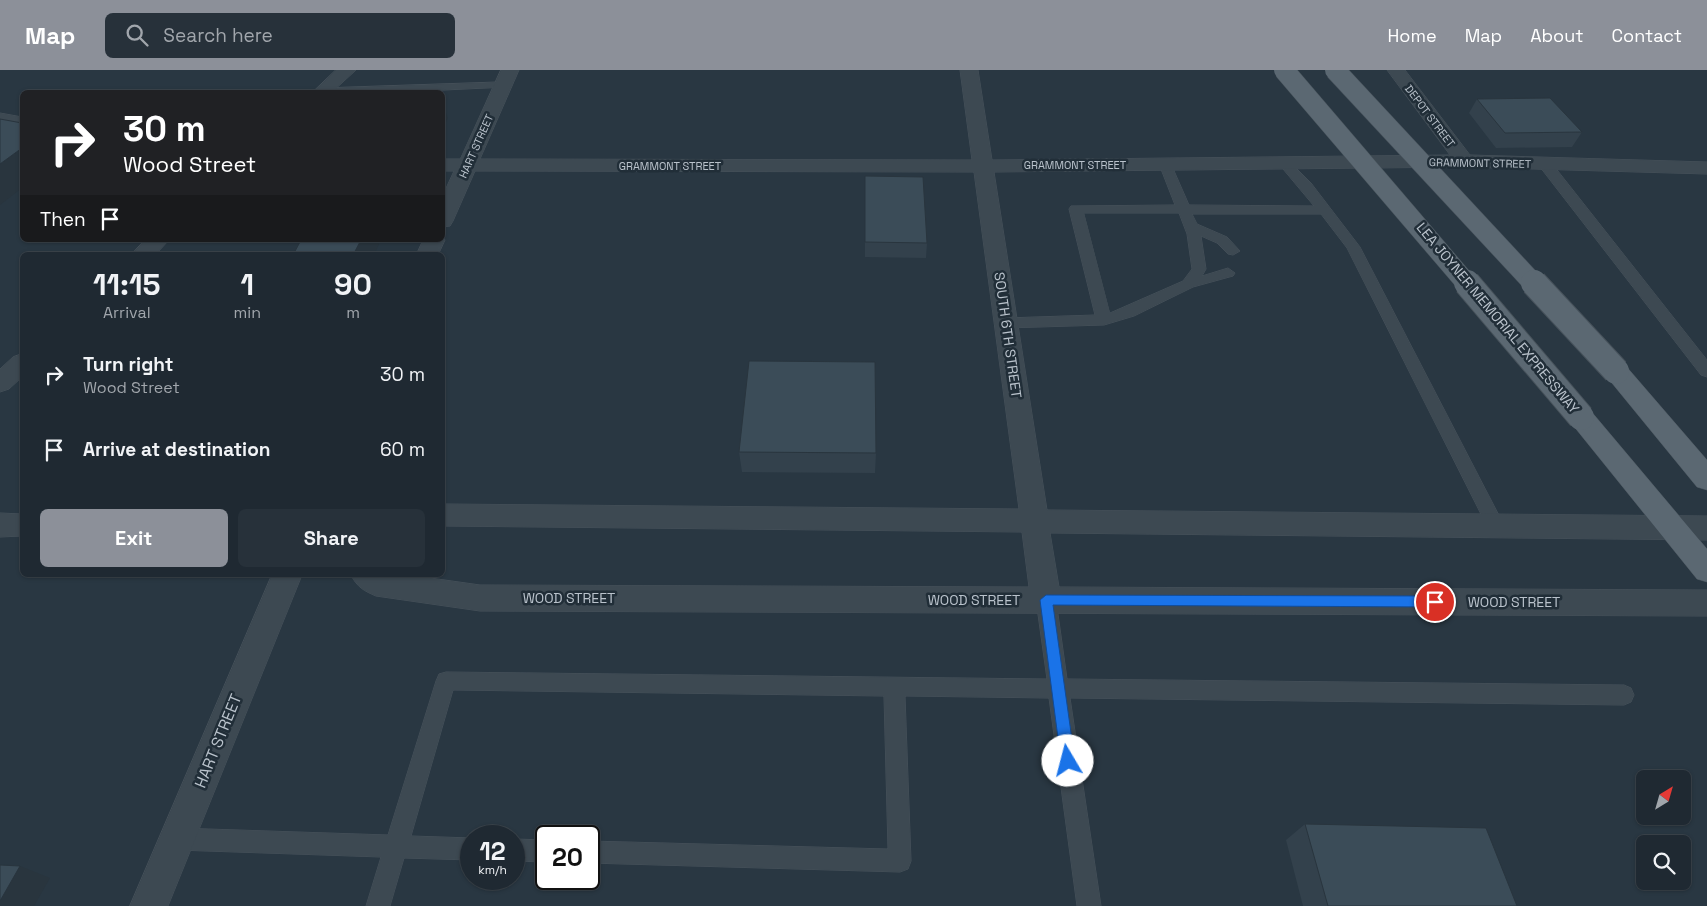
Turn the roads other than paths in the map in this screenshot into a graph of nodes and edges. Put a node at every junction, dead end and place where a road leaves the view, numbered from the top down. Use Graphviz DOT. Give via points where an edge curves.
graph roads {
  1 [pos="347,70"];
  2 [pos="969,70"];
  3 [pos="1284,70"];
  4 [pos="1336,70"];
  5 [pos="1396,70"];
  6 [pos="506,78"];
  7 [pos="324,90"];
  8 [pos="352,90"];
  9 [pos="0,119"];
  10 [pos="20,123"];
  11 [pos="1464,162"];
  12 [pos="1284,163"];
  13 [pos="1165,164"];
  14 [pos="1545,164"];
  15 [pos="445,165"];
  16 [pos="467,166"];
  17 [pos="983,166"];
  18 [pos="1707,168"];
  19 [pos="1184,210"];
  20 [pos="1324,210"];
  21 [pos="445,214"];
  22 [pos="1191,227"];
  23 [pos="156,242"];
  24 [pos="1233,251"];
  25 [pos="145,252"];
  26 [pos="1228,273"];
  27 [pos="1188,284"];
  28 [pos="1104,320"];
  29 [pos="1006,323"];
  30 [pos="20,365"];
  31 [pos="1707,371"];
  32 [pos="0,383"];
  33 [pos="1707,479"];
  34 [pos="445,515"];
  35 [pos="1035,522"];
  36 [pos="0,524"];
  37 [pos="20,525"];
  38 [pos="1496,527"];
  39 [pos="1707,528"];
  40 [pos="1676,530"];
  41 [pos="1707,570"];
  42 [pos="285,577"];
  43 [pos="368,577"];
  44 [pos="1046,600"];
  45 [pos="1707,603"];
  46 [pos="894,686"];
  47 [pos="1058,688"];
  48 [pos="1624,696"];
  49 [pos="177,839"];
  50 [pos="395,847"];
  51 [pos="460,849"];
  52 [pos="600,852"];
  53 [pos="149,906"];
  54 [pos="378,906"];
  55 [pos="1089,906"];
  1 -- 7 [label="street"];
  2 -- 17 [label="street, SOUTH 6TH STREET"];
  3 -- 40 [label="main road, LEA JOYNER MEMORIAL EXPRESSWAY, bridge"];
  4 -- 33 [label="main road, bridge" via="1616,371"];
  5 -- 11 [label="street, DEPOT STREET"];
  6 -- 8 [label="lane"];
  6 -- 16 [label="street, HART STREET"];
  9 -- 10 [label="street"];
  11 -- 12 [label="street, GRAMMONT STREET"];
  11 -- 14 [label="street, GRAMMONT STREET"];
  12 -- 13 [label="street, GRAMMONT STREET"];
  12 -- 20 [label="lane"];
  13 -- 17 [label="street, GRAMMONT STREET"];
  13 -- 19 [label="lane"];
  14 -- 18 [label="street, GRAMMONT STREET"];
  14 -- 31 [label="lane"];
  15 -- 16 [label="street, GRAMMONT STREET"];
  16 -- 17 [label="street, GRAMMONT STREET"];
  16 -- 21 [label="street, HART STREET"];
  17 -- 29 [label="street, SOUTH 6TH STREET"];
  19 -- 20 [label="lane"];
  19 -- 22 [label="lane"];
  19 -- 28 [label="lane" via="1076,209"];
  20 -- 38 [label="lane" via="1353,247"];
  22 -- 24 [label="lane" via="1222,240"];
  22 -- 27 [label="lane" via="1199,269"];
  23 -- 25 [label="street"];
  26 -- 27 [label="lane"];
  27 -- 28 [label="lane"];
  28 -- 29 [label="lane"];
  29 -- 35 [label="street, SOUTH 6TH STREET"];
  30 -- 32 [label="street"];
  34 -- 35 [label="street"];
  35 -- 38 [label="street"];
  35 -- 44 [label="street, SOUTH 6TH STREET"];
  36 -- 37 [label="street"];
  38 -- 40 [label="street"];
  39 -- 40 [label="street"];
  40 -- 41 [label="main road, LEA JOYNER MEMORIAL EXPRESSWAY"];
  42 -- 49 [label="street, HART STREET"];
  43 -- 44 [label="street, WOOD STREET" via="376,583 480,598"];
  44 -- 45 [label="street, WOOD STREET"];
  44 -- 47 [label="lane"];
  46 -- 47 [label="lane"];
  46 -- 50 [label="lane" via="446,681"];
  46 -- 52 [label="lane" via="900,860"];
  47 -- 48 [label="lane"];
  47 -- 55 [label="lane"];
  49 -- 50 [label="lane"];
  49 -- 53 [label="street, HART STREET"];
  50 -- 51 [label="lane"];
  50 -- 54 [label="lane"];
}
